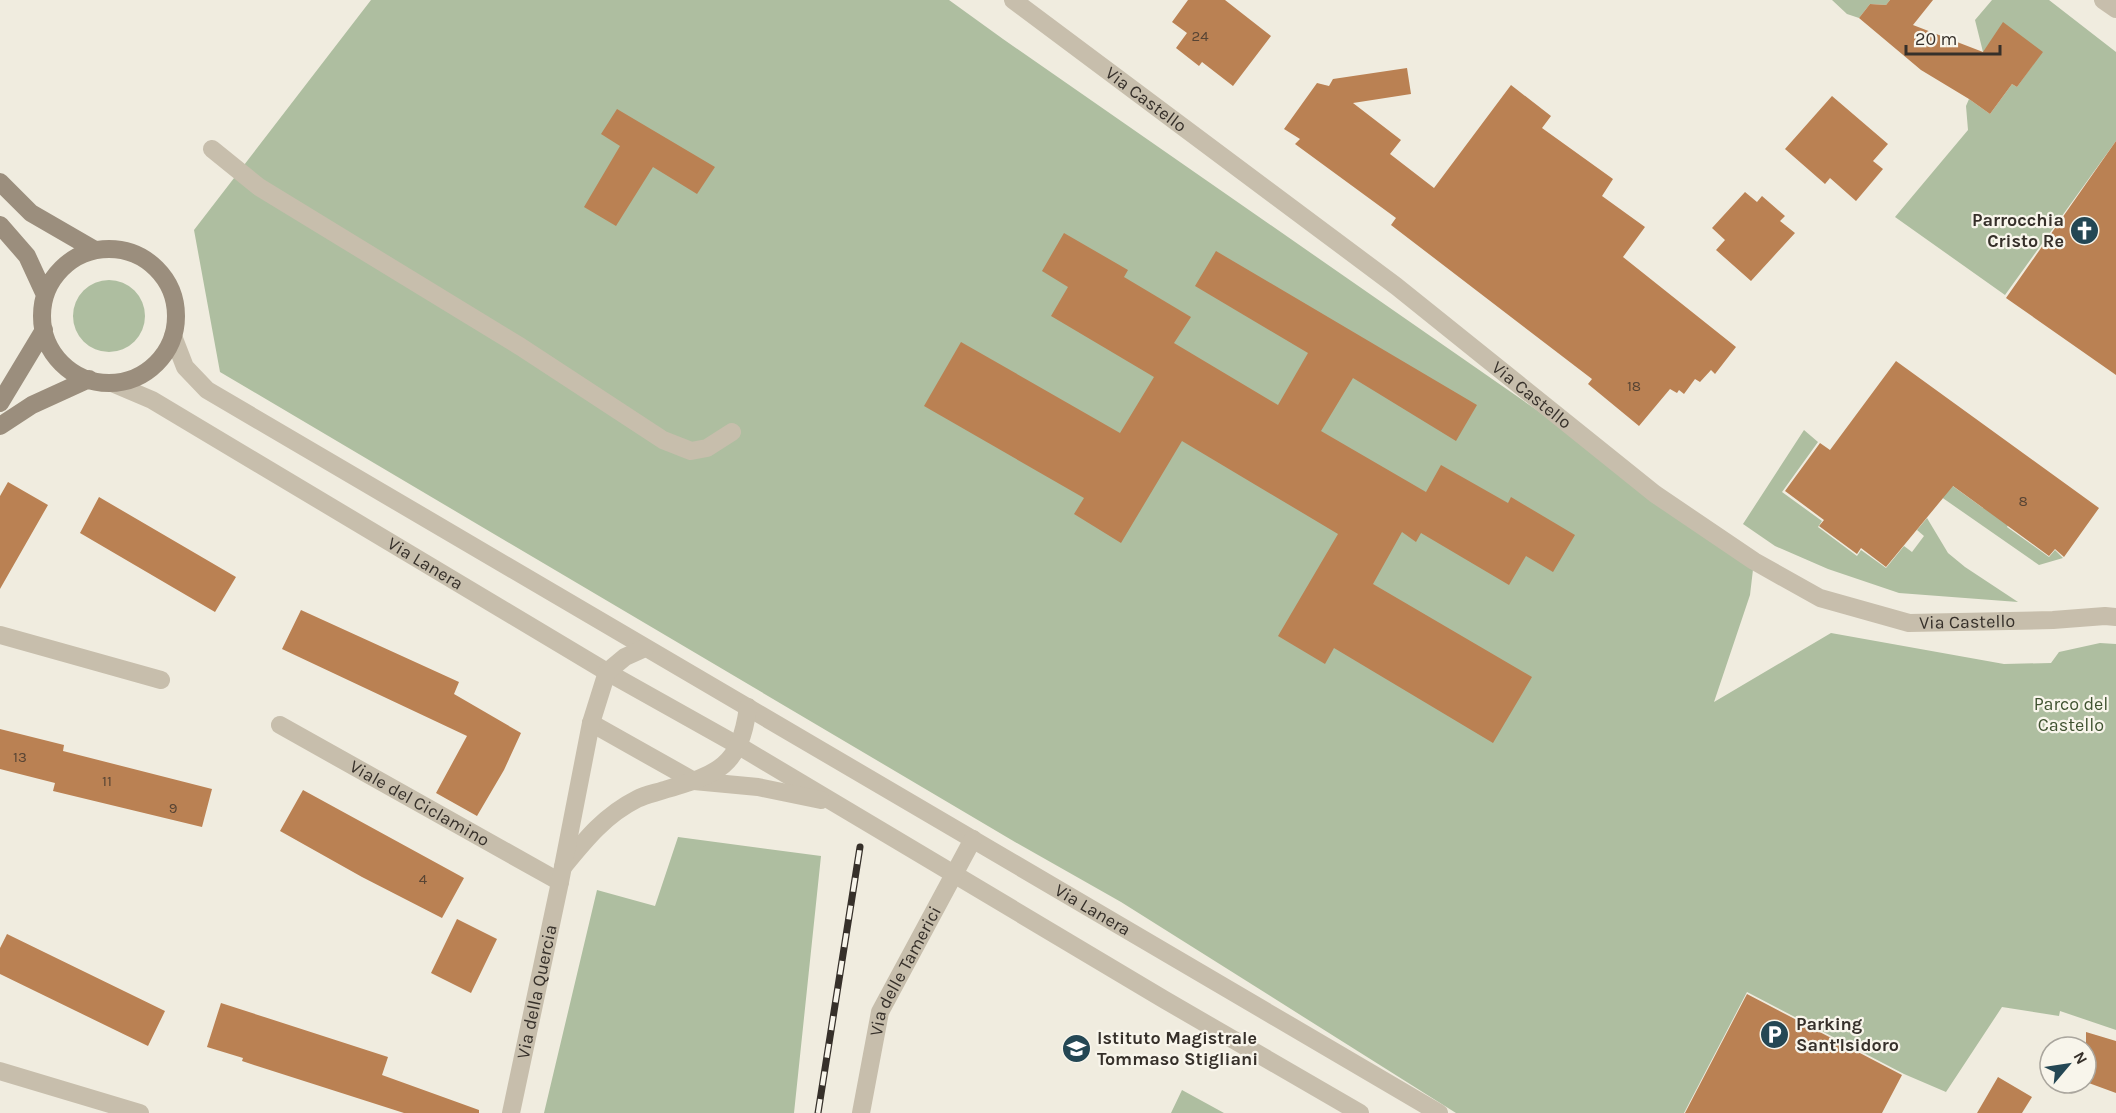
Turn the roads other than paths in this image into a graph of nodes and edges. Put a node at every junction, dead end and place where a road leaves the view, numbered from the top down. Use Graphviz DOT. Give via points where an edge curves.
graph roads {
  1 [pos="1013,0"];
  2 [pos="2103,0"];
  3 [pos="2116,9"];
  4 [pos="212,149"];
  5 [pos="0,182"];
  6 [pos="0,225"];
  7 [pos="95,250"];
  8 [pos="45,295"];
  9 [pos="44,330"];
  10 [pos="173,336"];
  11 [pos="89,379"];
  12 [pos="112,383"];
  13 [pos="0,403"];
  14 [pos="0,426"];
  15 [pos="732,432"];
  16 [pos="2116,617"];
  17 [pos="0,635"];
  18 [pos="645,648"];
  19 [pos="607,672"];
  20 [pos="161,680"];
  21 [pos="748,707"];
  22 [pos="591,723"];
  23 [pos="280,725"];
  24 [pos="739,746"];
  25 [pos="694,781"];
  26 [pos="834,803"];
  27 [pos="973,839"];
  28 [pos="954,874"];
  29 [pos="561,875"];
  30 [pos="0,1071"];
  31 [pos="140,1113"];
  32 [pos="511,1113"];
  33 [pos="861,1113"];
  34 [pos="1360,1113"];
  35 [pos="1439,1113"];
  1 -- 16 [label="street, Via Castello" via="1396,286 1655,494 1754,561 1820,598 1909,623"];
  2 -- 3 [label="street"];
  4 -- 15 [label="street" via="259,187 521,347 663,440 691,451 707,448"];
  5 -- 7 [label="main road" via="31,213"];
  6 -- 8 [label="main road" via="27,256"];
  7 -- 8 [label="main road" via="64,266"];
  7 -- 10 [label="main road" via="129,252 159,270 175,301"];
  8 -- 9 [label="main road"];
  9 -- 11 [label="main road" via="60,361"];
  9 -- 13 [label="main road"];
  10 -- 12 [label="main road" via="166,351 143,374"];
  10 -- 18 [label="street, Via Lanera" via="185,367 207,390"];
  11 -- 12 [label="main road"];
  11 -- 14 [label="main road" via="32,405"];
  12 -- 19 [label="street, Via Lanera" via="152,400"];
  17 -- 20 [label="street"];
  18 -- 19 [label="street" via="625,657"];
  18 -- 21 [label="street, Via Lanera"];
  19 -- 22 [label="street, Via della Quercia"];
  19 -- 24 [label="street, Via Lanera"];
  21 -- 24 [label="street"];
  21 -- 27 [label="street, Via Lanera"];
  22 -- 25 [label="street, Via Lanera"];
  22 -- 29 [label="street, Via della Quercia"];
  23 -- 29 [label="street, Viale del Ciclamino"];
  24 -- 25 [label="street" via="728,762"];
  24 -- 26 [label="street, Via Lanera"];
  25 -- 26 [label="street, Via Lanera" via="758,787"];
  25 -- 29 [label="street, Via della Quercia" via="638,798 597,826"];
  26 -- 28 [label="street, Via Lanera"];
  27 -- 28 [label="street, Via delle Tamerici"];
  27 -- 35 [label="street, Via Lanera"];
  28 -- 33 [label="street, Via delle Tamerici" via="880,1012"];
  28 -- 34 [label="street, Via Lanera"];
  29 -- 32 [label="street, Via della Quercia"];
  30 -- 31 [label="street"];
}
